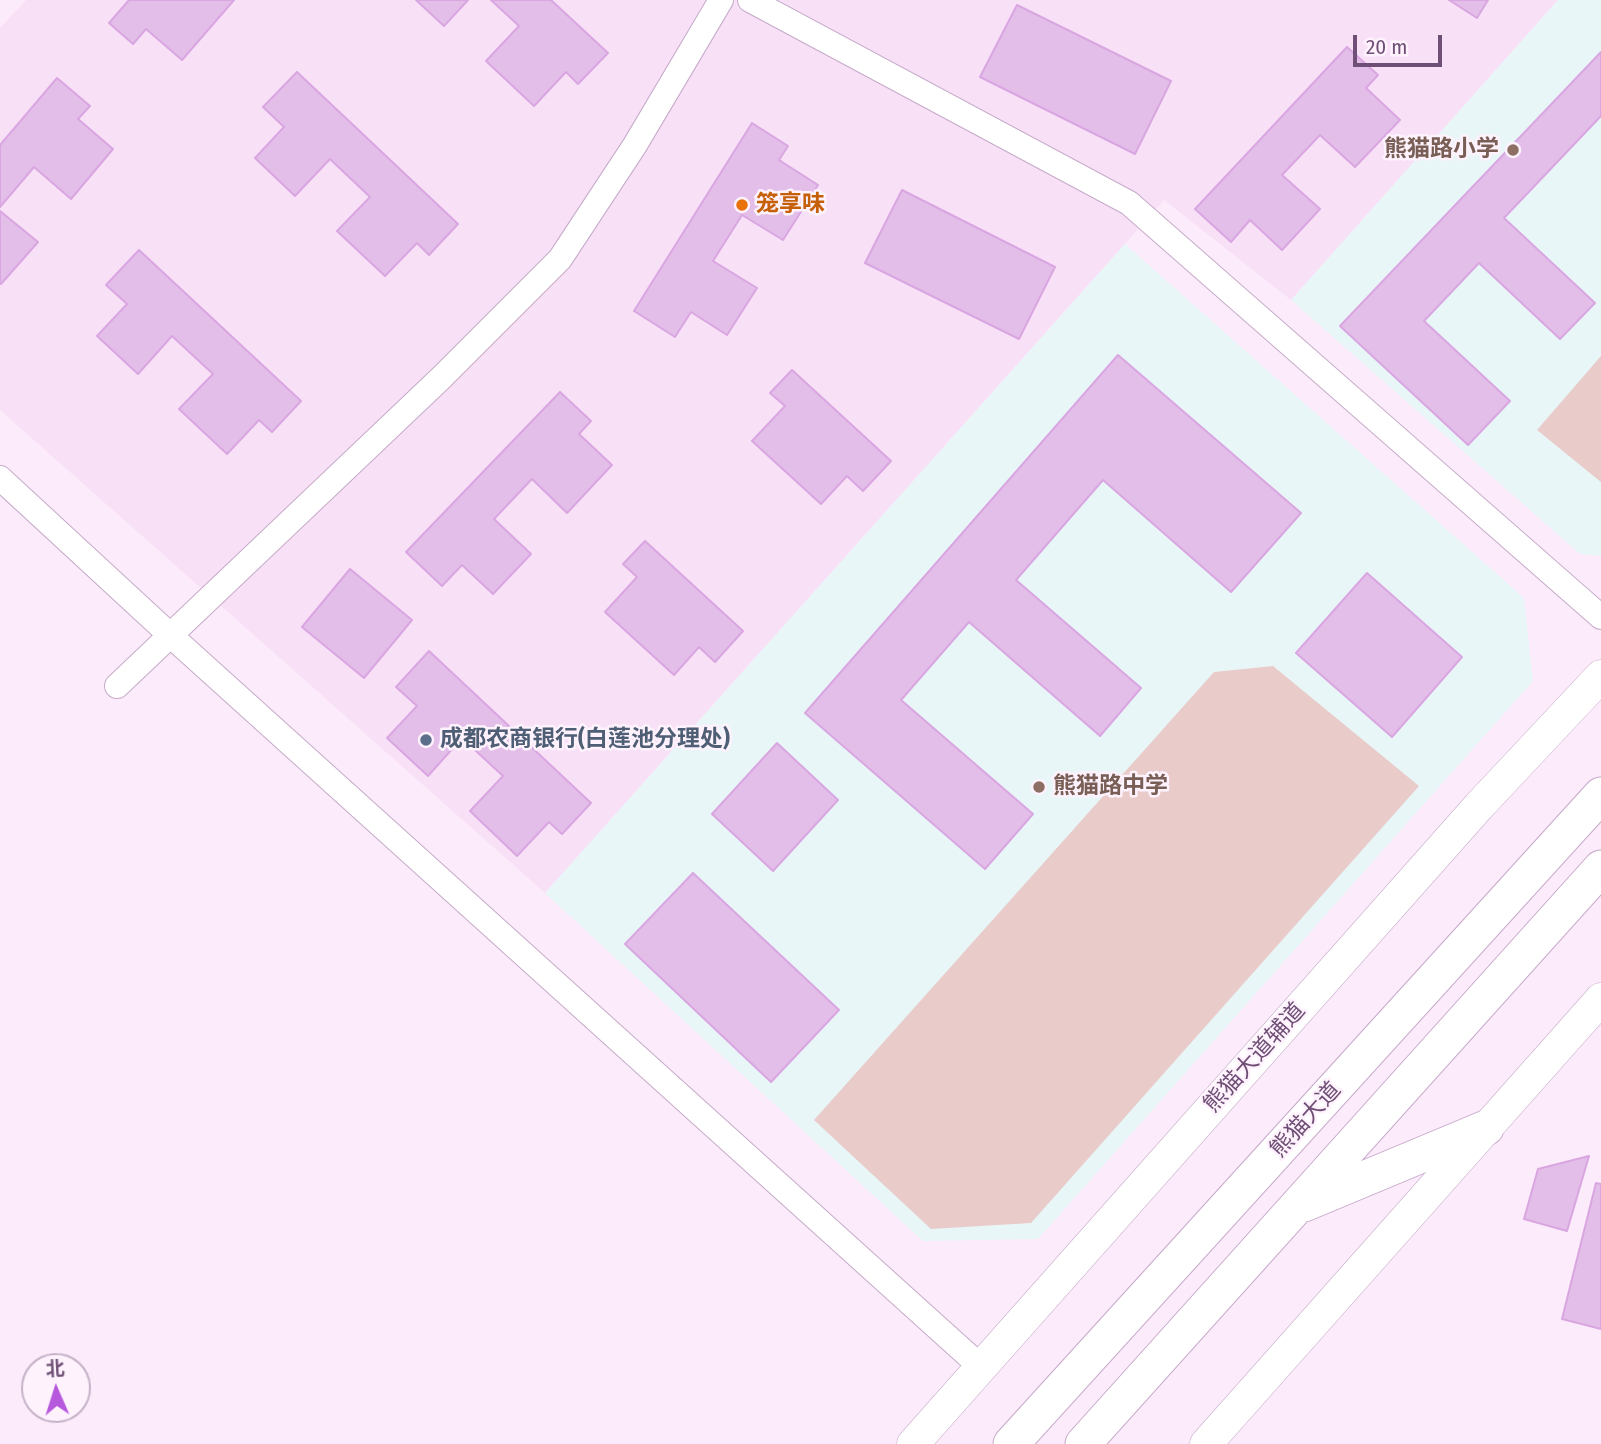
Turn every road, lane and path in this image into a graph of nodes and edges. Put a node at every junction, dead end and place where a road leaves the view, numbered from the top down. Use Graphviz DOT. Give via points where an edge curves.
graph roads {
  1 [pos="721,0"];
  2 [pos="750,0"];
  3 [pos="0,478"];
  4 [pos="1601,617"];
  5 [pos="170,635"];
  6 [pos="1601,676"];
  7 [pos="117,686"];
  8 [pos="1601,795"];
  9 [pos="1601,867"];
  10 [pos="1601,999"];
  11 [pos="1486,1128"];
  12 [pos="1295,1208"];
  13 [pos="981,1367"];
  14 [pos="913,1444"];
  15 [pos="1012,1444"];
  16 [pos="1083,1444"];
  17 [pos="1206,1444"];
  1 -- 5 [label="street" via="635,145 560,259"];
  2 -- 4 [label="street" via="1129,203"];
  3 -- 5 [label="street"];
  5 -- 7 [label="street"];
  5 -- 13 [label="street"];
  6 -- 13 [label="street, 熊猫大道辅道"];
  8 -- 15 [label="main road, 熊猫大道"];
  9 -- 12 [label="main road"];
  10 -- 11 [label="street"];
  11 -- 12 [label="main road"];
  11 -- 17 [label="street"];
  12 -- 16 [label="main road"];
  13 -- 14 [label="street, 熊猫大道辅道"];
}
